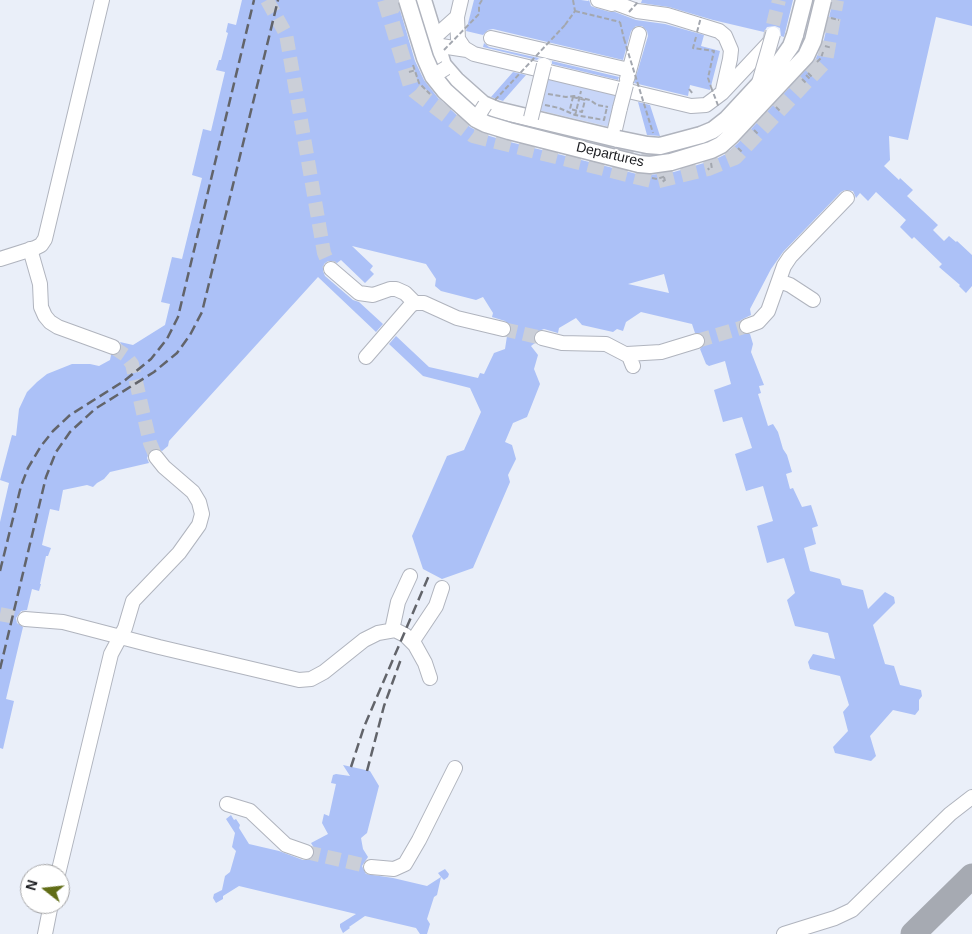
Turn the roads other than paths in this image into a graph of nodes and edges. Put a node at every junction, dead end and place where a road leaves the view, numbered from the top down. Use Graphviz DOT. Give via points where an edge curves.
graph roads {
  1 [pos="102,0"];
  2 [pos="423,0"];
  3 [pos="461,0"];
  4 [pos="598,0"];
  5 [pos="804,0"];
  6 [pos="823,0"];
  7 [pos="613,3"];
  8 [pos="407,7"];
  9 [pos="457,17"];
  10 [pos="672,18"];
  11 [pos="656,21"];
  12 [pos="639,34"];
  13 [pos="792,43"];
  14 [pos="817,47"];
  15 [pos="489,49"];
  16 [pos="467,50"];
  17 [pos="546,58"];
  18 [pos="629,70"];
  19 [pos="439,72"];
  20 [pos="716,90"];
  21 [pos="765,93"];
  22 [pos="535,104"];
  23 [pos="485,108"];
  24 [pos="713,130"];
  25 [pos="613,138"];
  26 [pos="654,143"];
  27 [pos="721,145"];
  28 [pos="650,165"];
  29 [pos="846,198"];
  30 [pos="30,250"];
  31 [pos="0,258"];
  32 [pos="331,269"];
  33 [pos="779,281"];
  34 [pos="813,300"];
  35 [pos="415,303"];
  36 [pos="747,326"];
  37 [pos="503,328"];
  38 [pos="542,338"];
  39 [pos="697,341"];
  40 [pos="113,347"];
  41 [pos="366,357"];
  42 [pos="156,458"];
  43 [pos="410,576"];
  44 [pos="442,588"];
  45 [pos="25,619"];
  46 [pos="392,630"];
  47 [pos="120,637"];
  48 [pos="412,642"];
  49 [pos="430,678"];
  50 [pos="455,768"];
  51 [pos="972,797"];
  52 [pos="227,804"];
  53 [pos="306,852"];
  54 [pos="60,864"];
  55 [pos="371,867"];
  56 [pos="49,914"];
  57 [pos="45,934"];
  58 [pos="784,934"];
  1 -- 30 [label="lane" via="46,236 41,245"];
  2 -- 19 [label="main road, Departures"];
  3 -- 9 [label="lane"];
  4 -- 7 [label="lane"];
  5 -- 13 [label="main road, Departures"];
  6 -- 14 [label="main road, Departures, bridge"];
  7 -- 10 [label="lane"];
  8 -- 19 [label="main road, Departures, bridge" via="425,58"];
  9 -- 16 [label="lane" via="458,39"];
  9 -- 16 [label="lane" via="441,43"];
  10 -- 11 [label="lane"];
  10 -- 20 [label="lane" via="711,28 725,36 730,59"];
  12 -- 18 [label="lane"];
  13 -- 14 [label="lane"];
  13 -- 21 [label="main road, Departures, bridge"];
  14 -- 21 [label="main road, Departures, bridge"];
  15 -- 16 [label="lane"];
  15 -- 17 [label="lane"];
  15 -- 20 [label="lane" via="516,62 691,106 706,105"];
  17 -- 18 [label="lane"];
  17 -- 22 [label="lane, bridge"];
  18 -- 25 [label="lane, bridge" via="616,109"];
  19 -- 23 [label="main road, Departures, bridge" via="446,91"];
  20 -- 21 [label="lane, bridge" via="770,39"];
  21 -- 24 [label="main road, Departures, bridge"];
  21 -- 27 [label="main road, Departures, bridge" via="732,136"];
  22 -- 23 [label="main road, Departures"];
  22 -- 25 [label="main road, Departures"];
  23 -- 28 [label="main road, Departures, bridge" via="486,124"];
  24 -- 26 [label="main road, Departures, bridge" via="671,144"];
  24 -- 27 [label="lane"];
  25 -- 26 [label="main road, Departures, bridge"];
  26 -- 28 [label="lane"];
  27 -- 28 [label="main road, Departures, bridge" via="671,162"];
  29 -- 33 [label="lane" via="790,257"];
  30 -- 31 [label="lane"];
  30 -- 40 [label="lane" via="45,316 58,327"];
  32 -- 35 [label="lane" via="359,293 371,295 396,289"];
  33 -- 34 [label="lane"];
  33 -- 36 [label="lane" via="768,311 758,322"];
  35 -- 37 [label="lane" via="424,303 457,318"];
  35 -- 41 [label="lane"];
  38 -- 39 [label="lane" via="562,343 602,343 630,360"];
  42 -- 47 [label="lane" via="193,492 200,502 202,514 179,553 132,601"];
  43 -- 46 [label="lane" via="395,610"];
  44 -- 48 [label="lane" via="436,606"];
  45 -- 47 [label="lane" via="63,622"];
  46 -- 47 [label="lane" via="371,636 324,672 304,680"];
  46 -- 48 [label="lane"];
  47 -- 54 [label="lane" via="111,654"];
  48 -- 49 [label="lane" via="419,650"];
  50 -- 55 [label="lane" via="405,864 394,869"];
  51 -- 58 [label="lane" via="852,910"];
  52 -- 53 [label="lane" via="250,812 286,845"];
  56 -- 57 [label="lane"];
}
